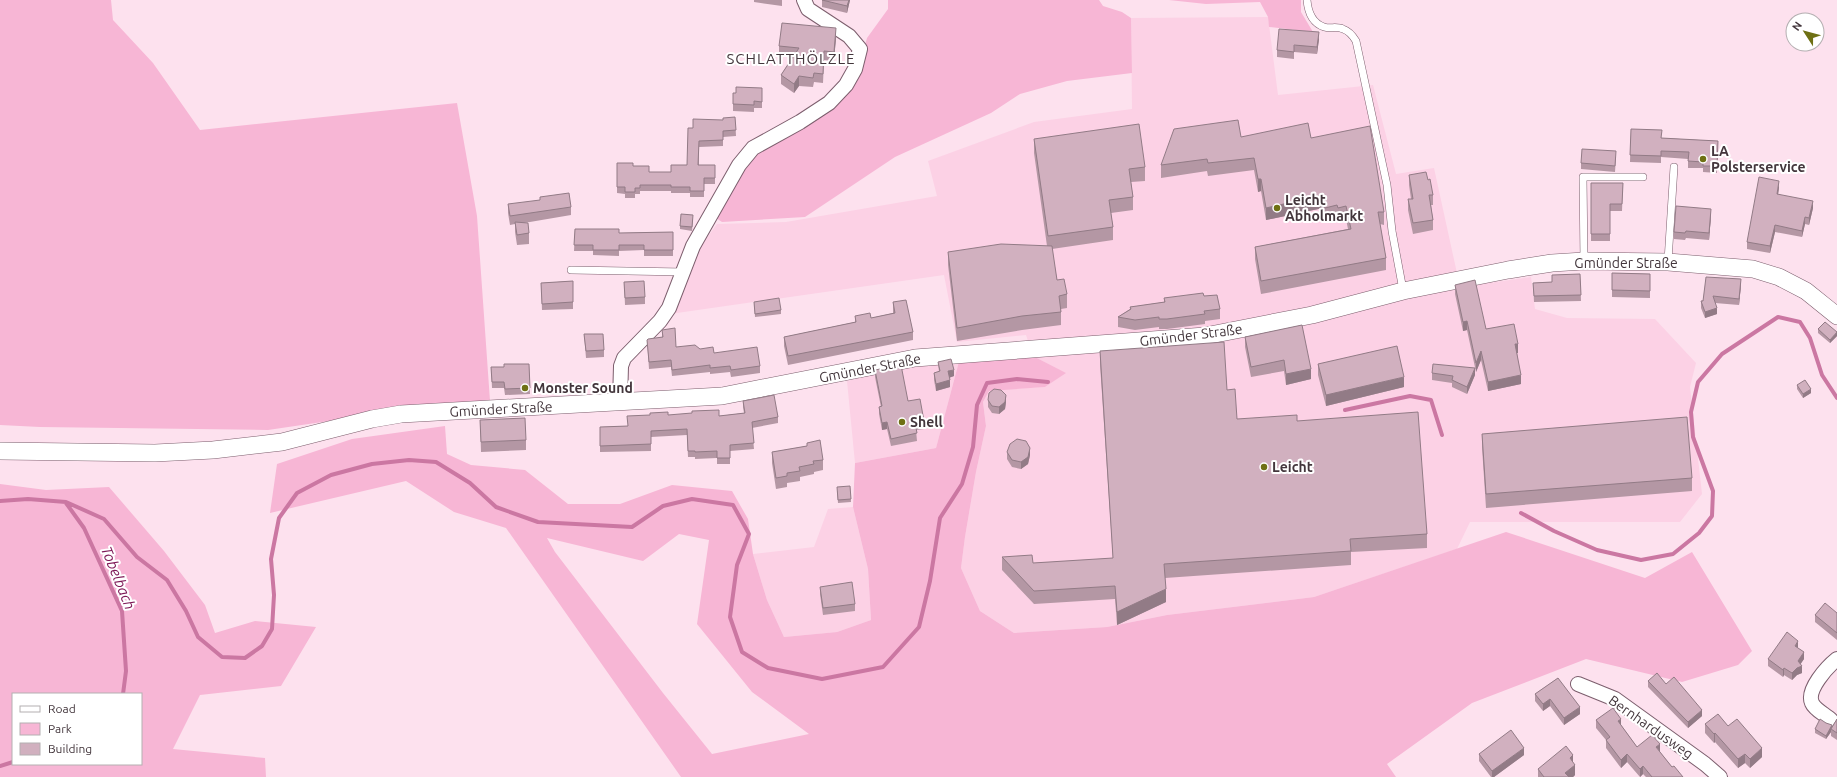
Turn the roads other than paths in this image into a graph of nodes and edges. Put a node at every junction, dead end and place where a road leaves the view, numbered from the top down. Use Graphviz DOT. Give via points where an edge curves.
graph roads {
  1 [pos="804,0"];
  2 [pos="1307,0"];
  3 [pos="1674,167"];
  4 [pos="1644,177"];
  5 [pos="1584,261"];
  6 [pos="1668,262"];
  7 [pos="571,270"];
  8 [pos="684,272"];
  9 [pos="1404,291"];
  10 [pos="1837,316"];
  11 [pos="620,402"];
  12 [pos="0,451"];
  13 [pos="1837,659"];
  14 [pos="1578,684"];
  15 [pos="1831,720"];
  16 [pos="1720,777"];
  1 -- 8 [label="street" via="808,9 849,36 860,49 855,70 830,103 753,148 739,165 694,246"];
  2 -- 9 [label="lane" via="1308,12 1315,21 1325,27 1342,28 1356,41 1387,185 1392,231"];
  3 -- 6 [label="lane"];
  4 -- 5 [label="lane" via="1583,177"];
  5 -- 6 [label="street, Gmünder Straße"];
  5 -- 9 [label="street, Gmünder Straße" via="1508,270"];
  6 -- 10 [label="street, Gmünder Straße" via="1753,269 1779,277 1806,291"];
  7 -- 8 [label="lane"];
  8 -- 11 [label="street" via="669,308 660,321 624,358 621,366"];
  9 -- 11 [label="street, Gmünder Straße" via="1312,315 1205,336 915,358 722,396"];
  11 -- 12 [label="street, Gmünder Straße" via="401,414 282,442 213,450 156,453"];
  13 -- 15 [label="street" via="1816,683 1810,696 1813,705"];
  14 -- 16 [label="street, Bernhardusweg" via="1615,699"];
}
